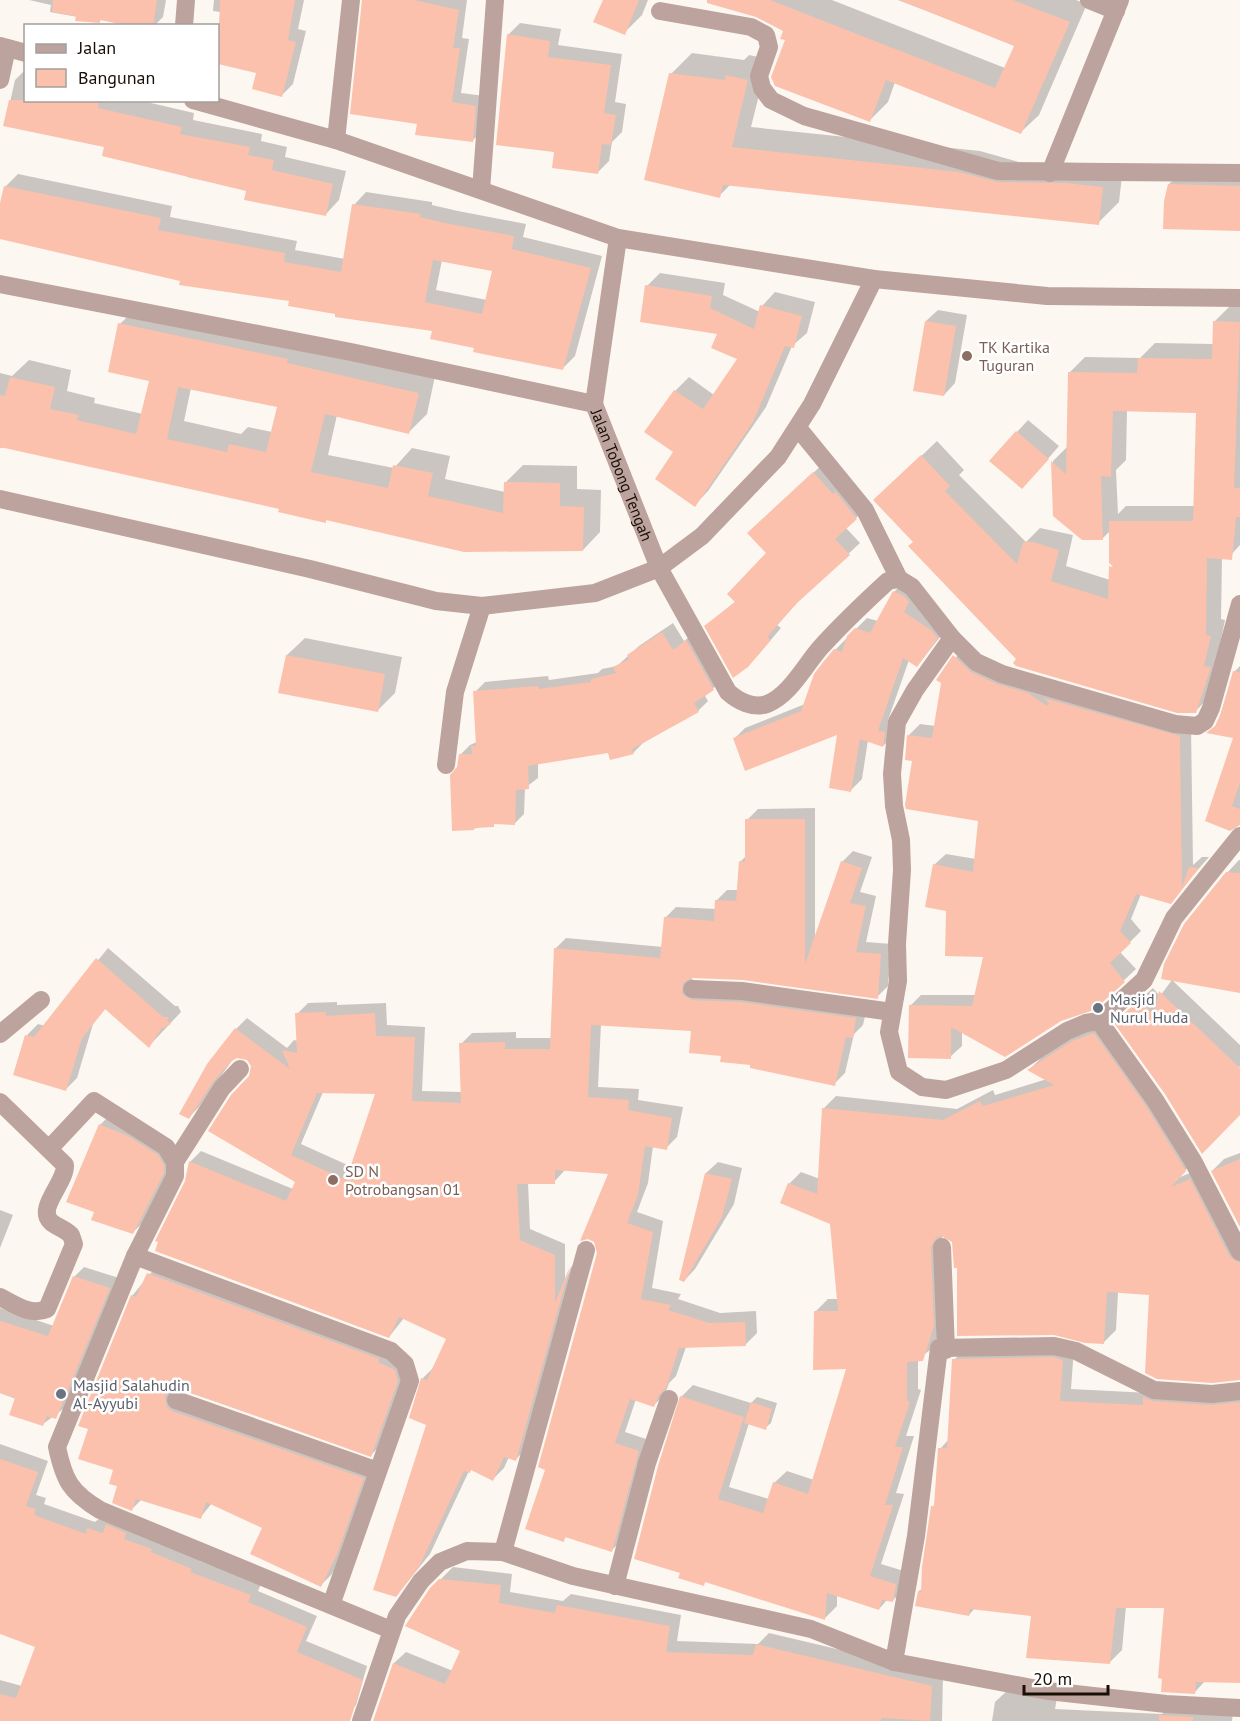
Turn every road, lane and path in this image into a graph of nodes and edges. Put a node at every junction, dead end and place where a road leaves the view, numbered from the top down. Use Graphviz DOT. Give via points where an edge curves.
graph roads {
  1 [pos="186,0"];
  2 [pos="351,0"];
  3 [pos="495,0"];
  4 [pos="1089,0"];
  5 [pos="1118,5"];
  6 [pos="660,11"];
  7 [pos="184,24"];
  8 [pos="4,47"];
  9 [pos="24,52"];
  10 [pos="0,80"];
  11 [pos="200,102"];
  12 [pos="336,140"];
  13 [pos="1050,172"];
  14 [pos="1240,173"];
  15 [pos="481,190"];
  16 [pos="618,238"];
  17 [pos="874,279"];
  18 [pos="0,284"];
  19 [pos="1240,298"];
  20 [pos="594,404"];
  21 [pos="798,428"];
  22 [pos="0,499"];
  23 [pos="660,568"];
  24 [pos="899,579"];
  25 [pos="1240,604"];
  26 [pos="483,606"];
  27 [pos="952,638"];
  28 [pos="1234,654"];
  29 [pos="446,765"];
  30 [pos="1240,836"];
  31 [pos="692,989"];
  32 [pos="41,1000"];
  33 [pos="892,1012"];
  34 [pos="1100,1021"];
  35 [pos="0,1034"];
  36 [pos="240,1069"];
  37 [pos="0,1102"];
  38 [pos="50,1149"];
  39 [pos="175,1162"];
  40 [pos="942,1247"];
  41 [pos="586,1250"];
  42 [pos="1240,1252"];
  43 [pos="135,1256"];
  44 [pos="0,1297"];
  45 [pos="946,1350"];
  46 [pos="1240,1391"];
  47 [pos="669,1399"];
  48 [pos="176,1400"];
  49 [pos="378,1471"];
  50 [pos="503,1552"];
  51 [pos="615,1586"];
  52 [pos="331,1605"];
  53 [pos="390,1630"];
  54 [pos="894,1662"];
  55 [pos="1240,1708"];
  56 [pos="361,1721"];
  1 -- 7 [label="street"];
  2 -- 12 [label="street"];
  3 -- 15 [label="street"];
  4 -- 5 [label="street"];
  5 -- 13 [label="street"];
  6 -- 13 [label="street" via="751,27 766,34 769,46 759,76 762,88 771,100 804,116 998,171"];
  8 -- 9 [label="street"];
  8 -- 10 [label="street"];
  11 -- 12 [label="street"];
  12 -- 15 [label="street"];
  13 -- 14 [label="street"];
  15 -- 16 [label="street"];
  16 -- 17 [label="street"];
  16 -- 20 [label="street, Jalan Tobong Tengah"];
  17 -- 19 [label="street" via="1047,296"];
  17 -- 21 [label="street"];
  18 -- 20 [label="street"];
  20 -- 23 [label="street, Jalan Tobong Tengah"];
  21 -- 23 [label="street" via="778,457 702,536"];
  21 -- 24 [label="street" via="865,510"];
  22 -- 26 [label="street" via="436,601"];
  23 -- 24 [label="street, Jalan Tobong Tengah" via="728,693 737,700 764,705 782,693 883,585"];
  23 -- 26 [label="street" via="595,593"];
  24 -- 27 [label="street" via="912,587"];
  25 -- 28 [label="street"];
  26 -- 29 [label="street" via="455,692"];
  27 -- 28 [label="street" via="976,662 1002,674 1186,726 1205,721"];
  27 -- 33 [label="street" via="897,722 892,774 902,870"];
  30 -- 34 [label="street" via="1174,918 1144,980"];
  31 -- 33 [label="street" via="742,991"];
  32 -- 35 [label="street"];
  33 -- 34 [label="street" via="889,1032 899,1072 922,1088 946,1090 1006,1070 1067,1031"];
  34 -- 42 [label="street" via="1187,1151"];
  36 -- 39 [label="street" via="222,1088"];
  37 -- 38 [label="street"];
  38 -- 39 [label="street" via="94,1101 166,1147"];
  38 -- 44 [label="street" via="65,1170 47,1212 51,1222 71,1235 74,1244 47,1309 31,1311"];
  39 -- 43 [label="street" via="175,1176"];
  40 -- 45 [label="street"];
  41 -- 50 [label="street"];
  43 -- 49 [label="street" via="391,1351 405,1364 410,1381"];
  43 -- 52 [label="street" via="57,1447 63,1474 79,1497 100,1510"];
  45 -- 46 [label="street" via="954,1346 1054,1346 1076,1351 1154,1390 1212,1394"];
  45 -- 54 [label="street" via="939,1348 916,1536"];
  47 -- 51 [label="street"];
  48 -- 49 [label="street"];
  49 -- 52 [label="street"];
  50 -- 51 [label="street"];
  50 -- 53 [label="street" via="467,1551 440,1562 421,1581"];
  51 -- 54 [label="street" via="811,1629"];
  52 -- 53 [label="street"];
  53 -- 56 [label="street"];
  54 -- 55 [label="street" via="1048,1691"];
}
